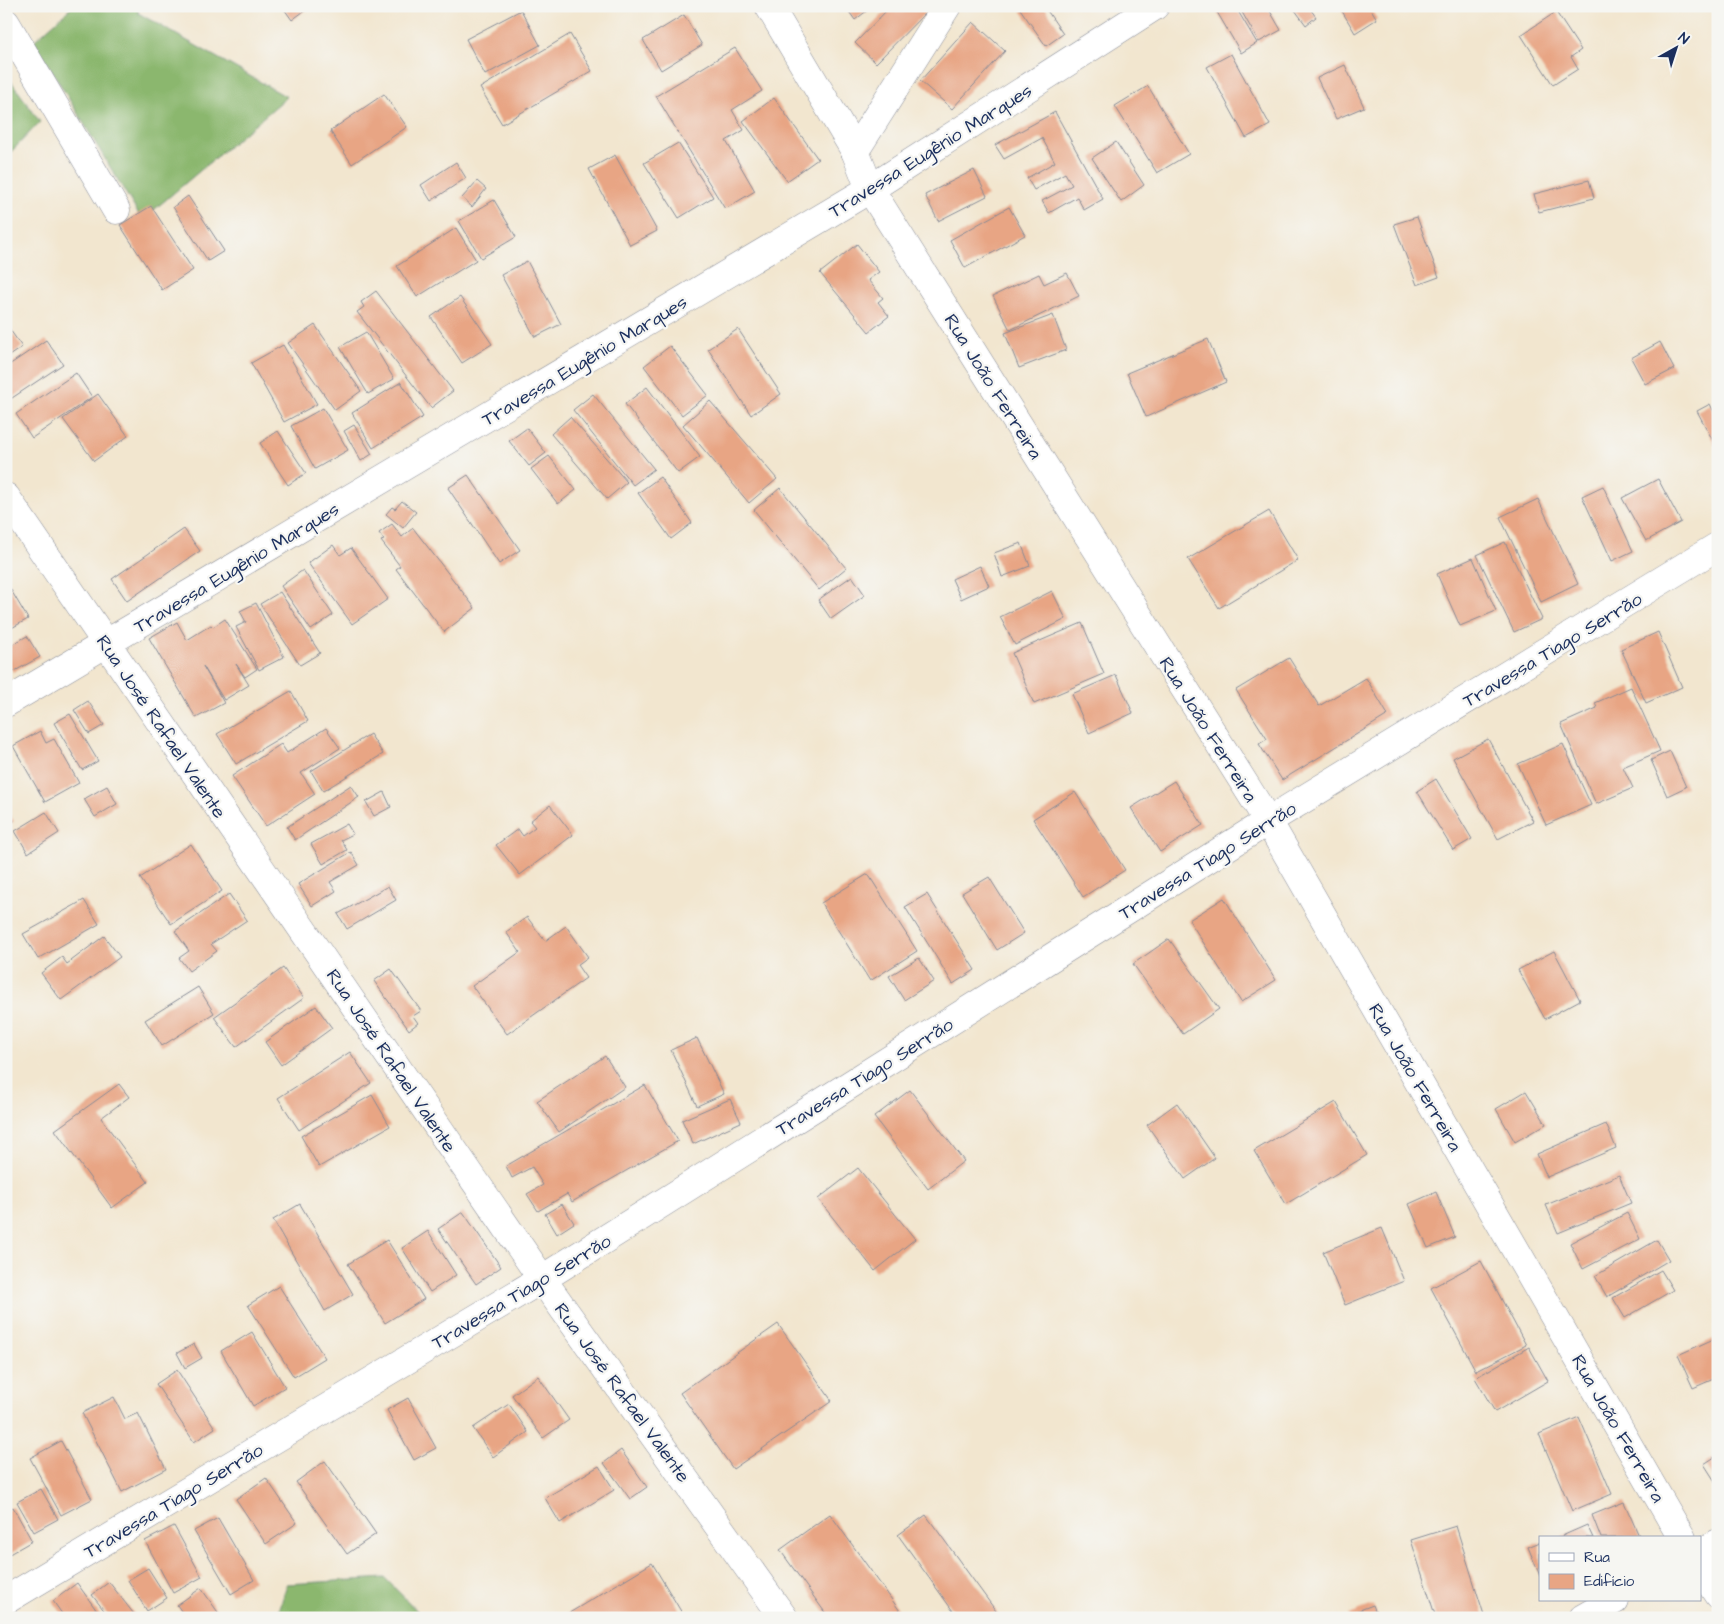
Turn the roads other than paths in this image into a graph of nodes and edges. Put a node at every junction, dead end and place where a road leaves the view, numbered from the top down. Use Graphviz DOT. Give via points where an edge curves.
graph roads {
  1 [pos="769,6"];
  2 [pos="947,6"];
  3 [pos="1155,6"];
  4 [pos="6,23"];
  5 [pos="855,151"];
  6 [pos="870,189"];
  7 [pos="116,210"];
  8 [pos="6,497"];
  9 [pos="1718,546"];
  10 [pos="106,644"];
  11 [pos="6,703"];
  12 [pos="1268,821"];
  13 [pos="542,1279"];
  14 [pos="1681,1536"];
  15 [pos="1718,1543"];
  16 [pos="1702,1552"];
  17 [pos="1702,1571"];
  18 [pos="1718,1595"];
  19 [pos="6,1600"];
  20 [pos="1611,1602"];
  21 [pos="784,1618"];
  22 [pos="1583,1618"];
  1 -- 5 [label="street, Rua João Ferreira"];
  2 -- 5 [label="street"];
  3 -- 6 [label="street, Travessa Eugênio Marques"];
  4 -- 7 [label="street"];
  5 -- 6 [label="street, Rua João Ferreira"];
  6 -- 10 [label="street, Travessa Eugênio Marques"];
  6 -- 12 [label="street, Rua João Ferreira"];
  8 -- 10 [label="street, Rua José Rafael Valente"];
  9 -- 12 [label="street, Travessa Tiago Serrão"];
  10 -- 11 [label="street, Travessa Eugênio Marques"];
  10 -- 13 [label="street, Rua José Rafael Valente"];
  12 -- 13 [label="street, Travessa Tiago Serrão"];
  12 -- 14 [label="street, Rua João Ferreira"];
  13 -- 19 [label="street, Travessa Tiago Serrão"];
  13 -- 21 [label="street, Rua José Rafael Valente"];
  15 -- 16 [label="street"];
  17 -- 18 [label="street"];
  20 -- 22 [label="street"];
}
